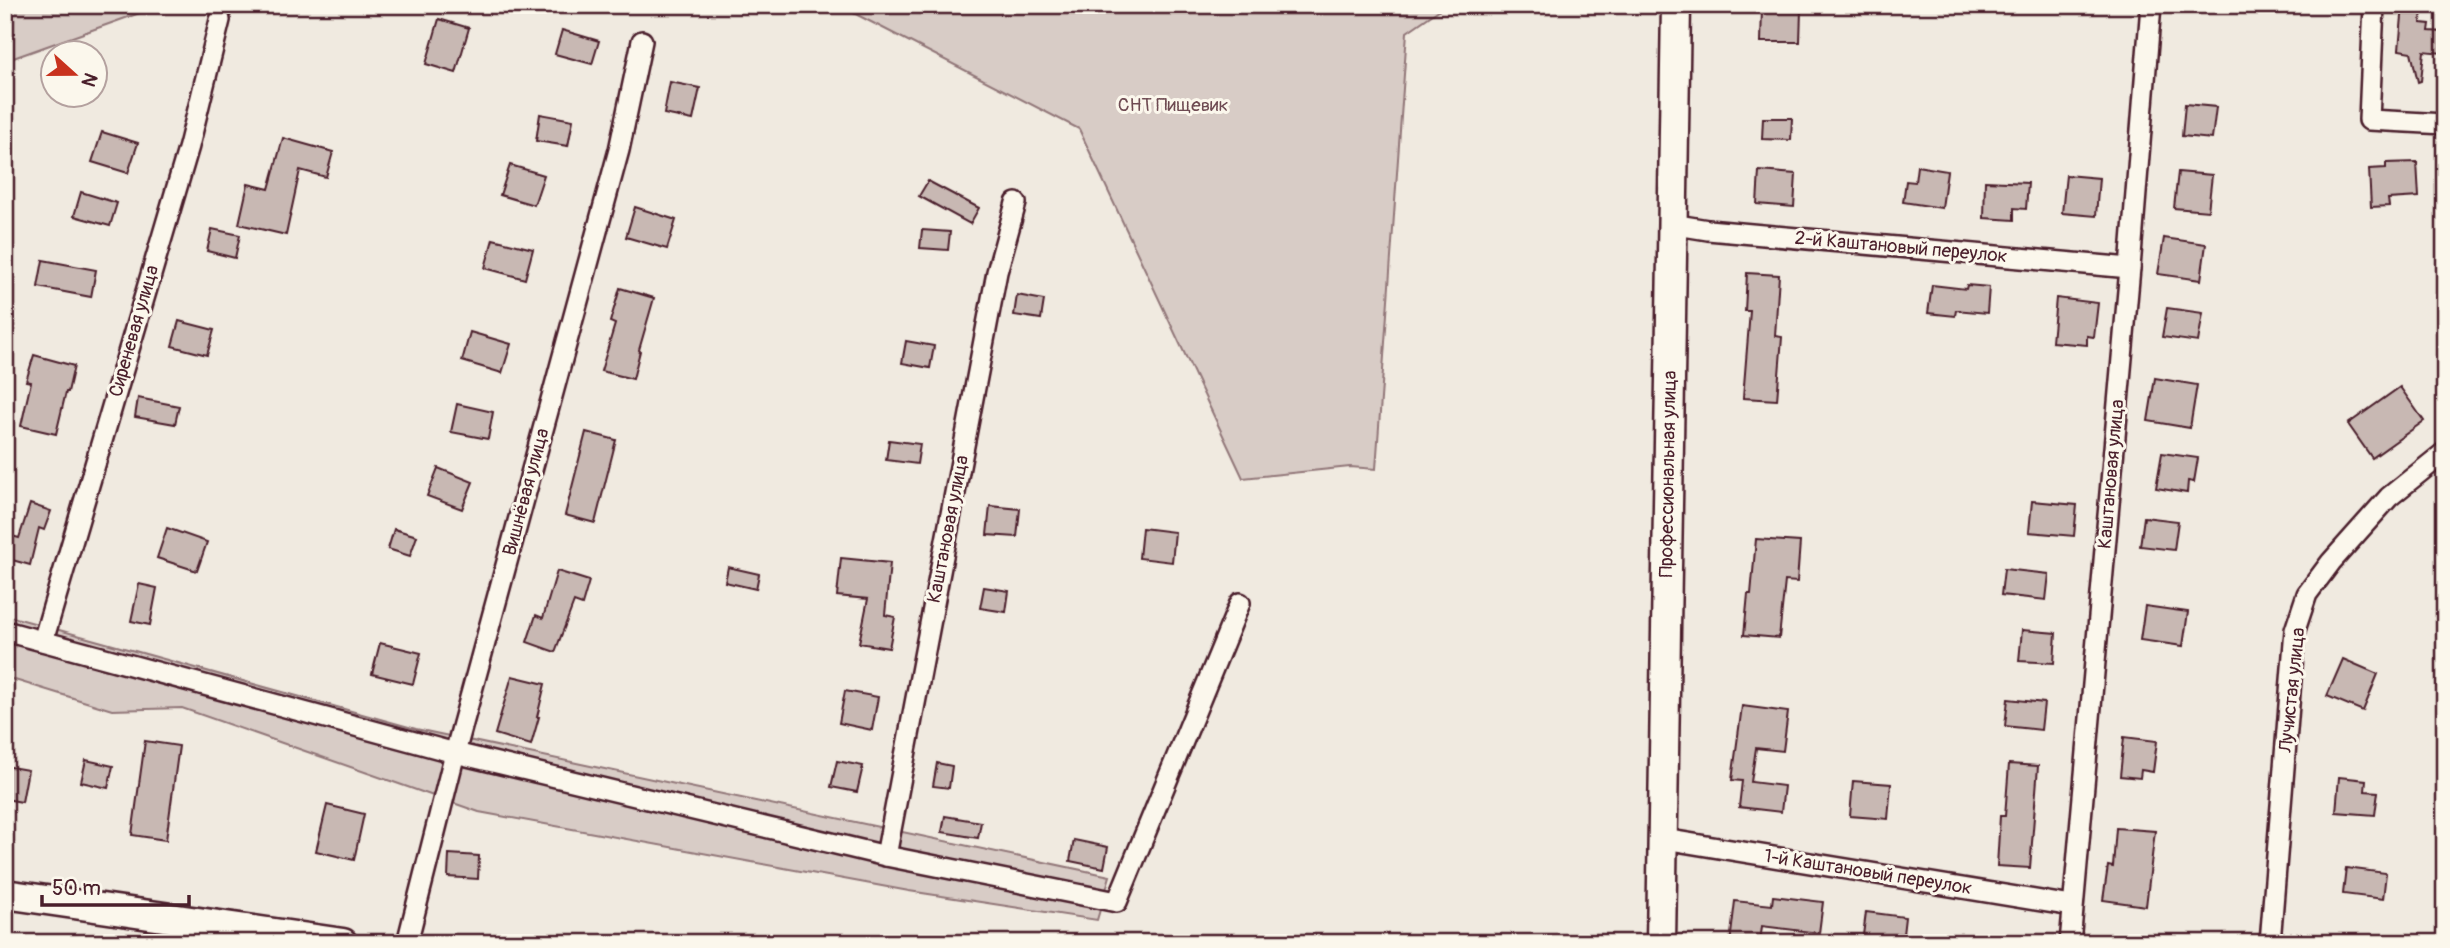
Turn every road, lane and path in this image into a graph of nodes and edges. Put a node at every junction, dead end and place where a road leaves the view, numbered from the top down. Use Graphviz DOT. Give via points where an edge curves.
graph roads {
  1 [pos="1676,5"];
  2 [pos="2151,5"];
  3 [pos="2374,5"];
  4 [pos="220,19"];
  5 [pos="642,41"];
  6 [pos="2445,124"];
  7 [pos="1016,203"];
  8 [pos="1671,224"];
  9 [pos="2130,268"];
  10 [pos="2445,452"];
  11 [pos="1240,603"];
  12 [pos="5,631"];
  13 [pos="43,641"];
  14 [pos="455,753"];
  15 [pos="1664,839"];
  16 [pos="886,856"];
  17 [pos="5,894"];
  18 [pos="2071,906"];
  19 [pos="265,937"];
  20 [pos="343,943"];
  21 [pos="407,943"];
  22 [pos="1661,943"];
  23 [pos="2070,943"];
  24 [pos="2270,943"];
  1 -- 8 [label="street, Профессиональная улица"];
  2 -- 9 [label="street, Каштановая улица"];
  3 -- 6 [label="street" via="2370,120"];
  4 -- 13 [label="street, Сиреневая улица" via="189,145"];
  5 -- 14 [label="street, Вишнёвая улица" via="615,164"];
  7 -- 16 [label="street, Каштановая улица" via="997,272"];
  8 -- 9 [label="street, 2-й Каштановый переулок"];
  8 -- 15 [label="street, Профессиональная улица"];
  9 -- 18 [label="street, Каштановая улица"];
  10 -- 24 [label="street, Лучистая улица" via="2389,497 2307,594 2295,630"];
  11 -- 16 [label="street" via="1117,902"];
  12 -- 13 [label="street"];
  13 -- 14 [label="street"];
  14 -- 16 [label="street"];
  14 -- 21 [label="street, Вишнёвая улица"];
  15 -- 18 [label="street, 1-й Каштановый переулок"];
  15 -- 22 [label="street, Профессиональная улица"];
  17 -- 19 [label="street"];
  18 -- 23 [label="street, Каштановая улица"];
  19 -- 20 [label="street"];
}
